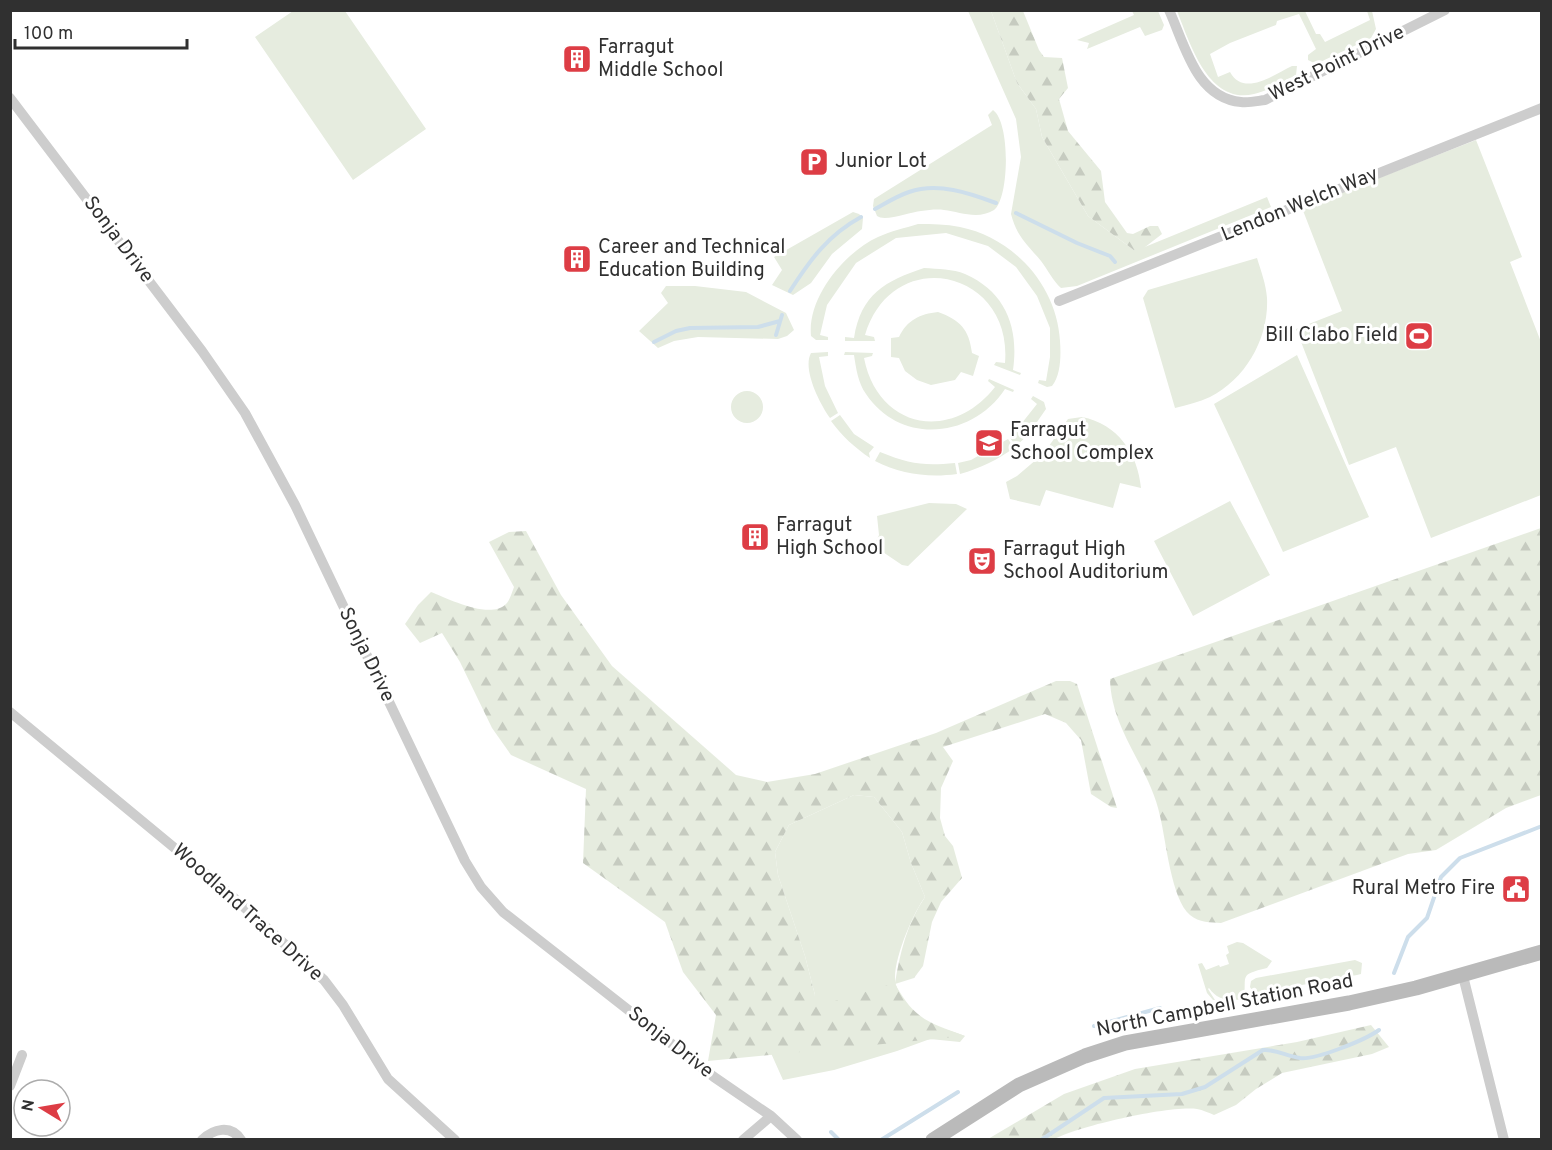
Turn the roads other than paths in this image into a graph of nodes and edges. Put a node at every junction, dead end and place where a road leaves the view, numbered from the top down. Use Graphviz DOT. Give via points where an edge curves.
graph roads {
  1 [pos="1169,10"];
  2 [pos="1444,10"];
  3 [pos="10,98"];
  4 [pos="1542,108"];
  5 [pos="1059,302"];
  6 [pos="10,712"];
  7 [pos="1542,952"];
  8 [pos="1463,976"];
  9 [pos="22,1055"];
  10 [pos="10,1086"];
  11 [pos="771,1116"];
  12 [pos="202,1140"];
  13 [pos="242,1140"];
  14 [pos="455,1140"];
  15 [pos="743,1140"];
  16 [pos="797,1140"];
  17 [pos="933,1140"];
  18 [pos="1504,1140"];
  1 -- 2 [label="street, West Point Drive" via="1199,79 1222,97 1240,102 1265,100"];
  3 -- 11 [label="street, Sonja Drive" via="245,413 295,505 465,861 481,887 503,912 714,1077"];
  4 -- 5 [label="street, Lendon Welch Way"];
  6 -- 14 [label="street, Woodland Trace Drive" via="223,888 324,980 388,1079"];
  7 -- 8 [label="main road, North Campbell Station Road"];
  8 -- 17 [label="main road, North Campbell Station Road" via="1349,1003 1125,1043 1019,1085"];
  8 -- 18 [label="street"];
  9 -- 10 [label="street"];
  11 -- 15 [label="street"];
  11 -- 16 [label="street, Sonja Drive"];
  12 -- 13 [label="street" via="213,1131 225,1129"];
}
